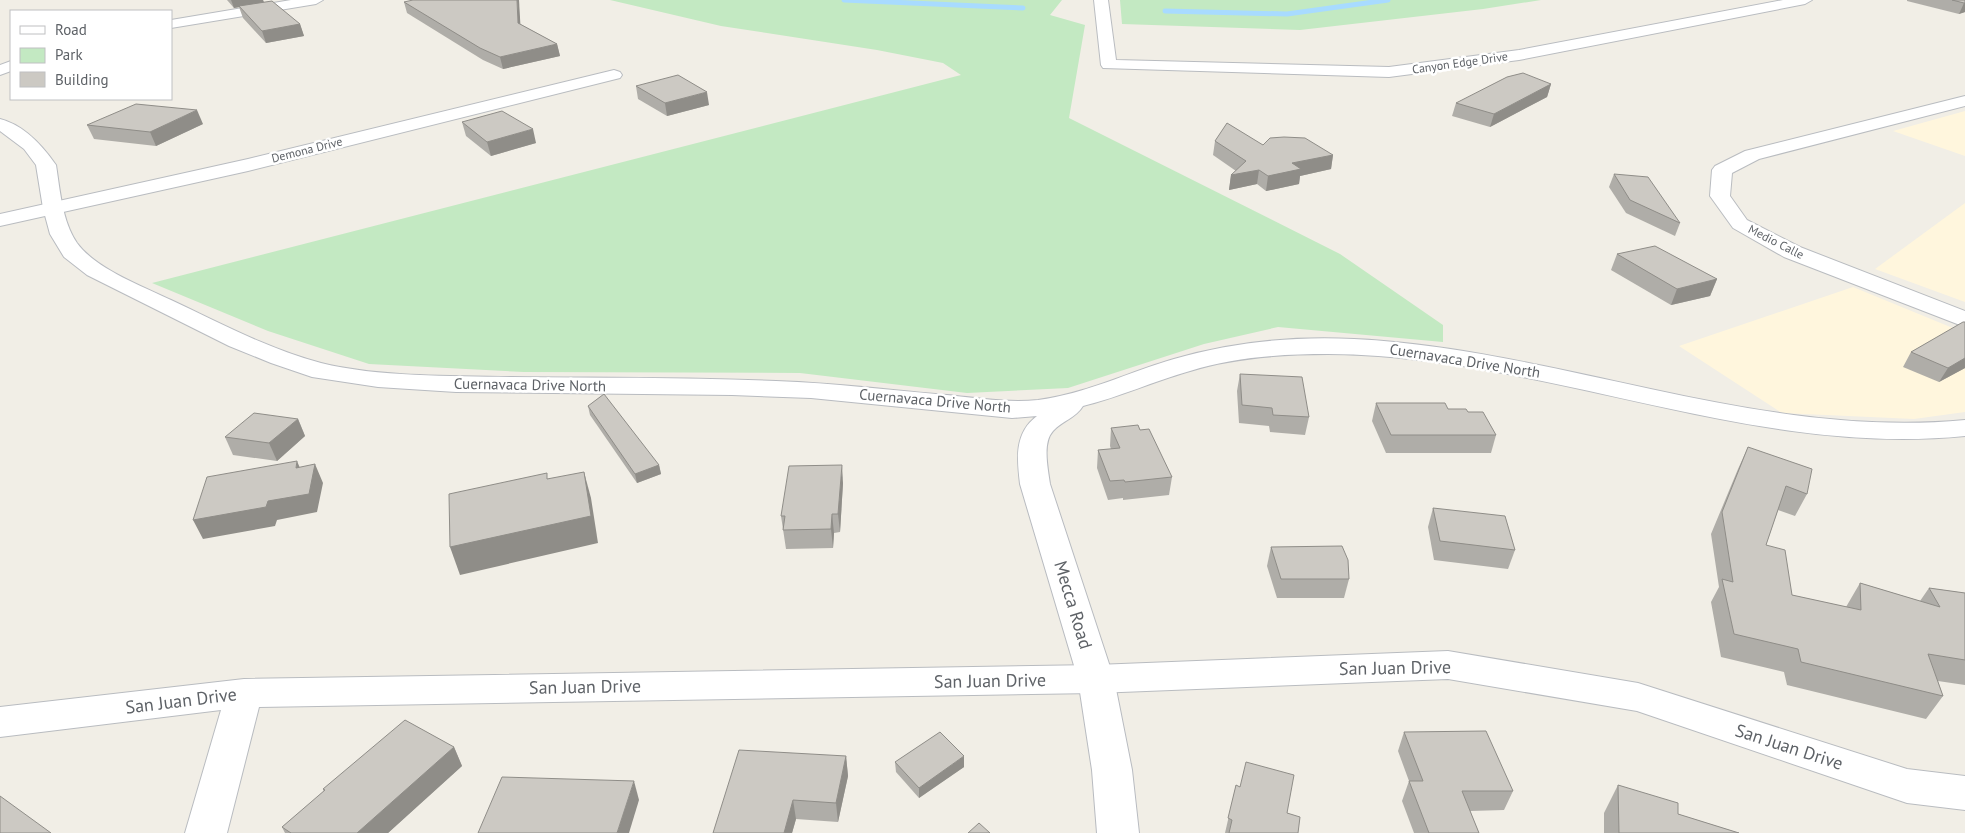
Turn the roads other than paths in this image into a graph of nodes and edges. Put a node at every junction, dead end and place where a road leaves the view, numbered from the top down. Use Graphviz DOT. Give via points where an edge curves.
graph roads {
  1 [pos="316,0"];
  2 [pos="1101,0"];
  3 [pos="1805,0"];
  4 [pos="172,24"];
  5 [pos="614,75"];
  6 [pos="1965,101"];
  7 [pos="0,124"];
  8 [pos="53,208"];
  9 [pos="0,220"];
  10 [pos="1965,320"];
  11 [pos="1080,400"];
  12 [pos="1965,428"];
  13 [pos="1096,679"];
  14 [pos="244,693"];
  15 [pos="0,722"];
  16 [pos="1965,793"];
  17 [pos="206,833"];
  18 [pos="1118,833"];
  1 -- 4 [label="street"];
  2 -- 3 [label="street, Canyon Edge Drive" via="1109,65 1389,72 1519,55"];
  5 -- 8 [label="street, Demona Drive" via="248,165"];
  6 -- 10 [label="street, Medio Calle" via="1752,155 1722,170 1720,196 1740,224 1792,252"];
  7 -- 8 [label="street, Cuernavaca Drive North" via="31,145 46,165"];
  8 -- 9 [label="street, Demona Drive"];
  8 -- 11 [label="street, Cuernavaca Drive North" via="61,234 72,252 95,270 238,341 321,371 456,384 811,390 1012,410 1044,408"];
  11 -- 12 [label="street, Cuernavaca Drive North" via="1183,364 1242,352 1311,347 1372,348 1499,364 1808,426 1881,432"];
  11 -- 13 [label="street, Mecca Road" via="1039,428 1030,455 1035,484"];
  13 -- 14 [label="street, San Juan Drive"];
  13 -- 16 [label="street, San Juan Drive" via="1448,665 1638,696 1906,786"];
  13 -- 18 [label="street, Mecca Road" via="1112,770"];
  14 -- 15 [label="street, San Juan Drive"];
  14 -- 17 [label="street"];
}
